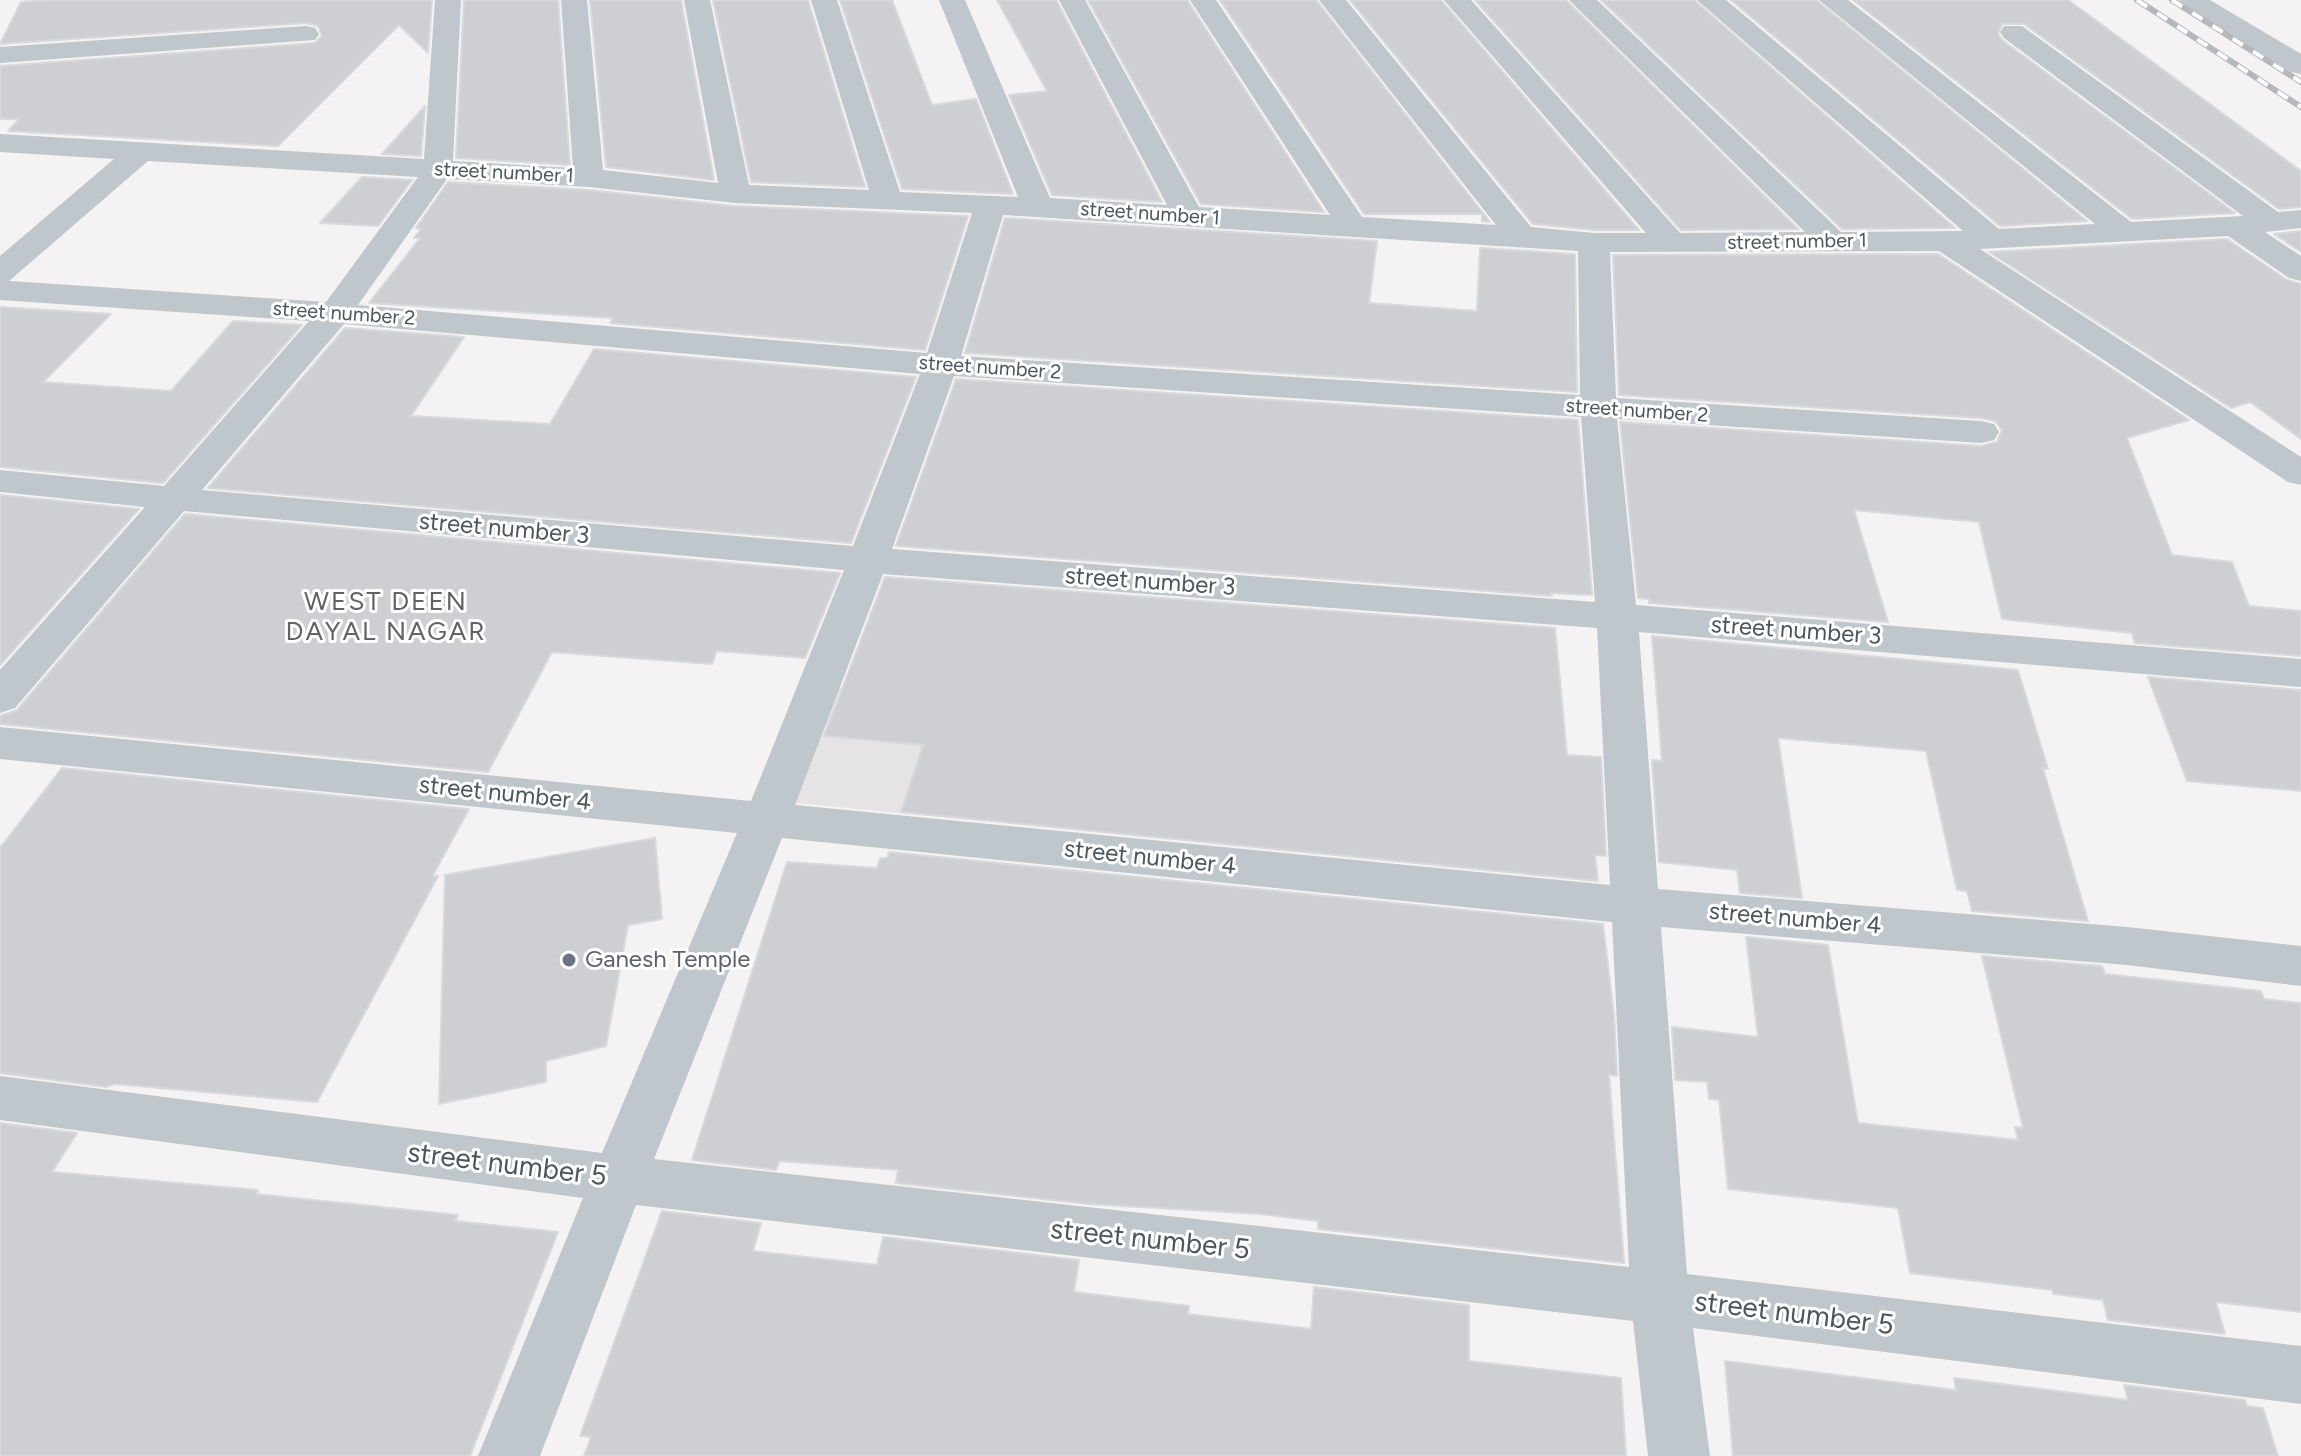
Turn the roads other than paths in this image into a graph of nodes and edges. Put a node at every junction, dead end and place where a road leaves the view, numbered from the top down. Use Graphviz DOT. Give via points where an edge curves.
graph roads {
  1 [pos="448,0"];
  2 [pos="574,0"];
  3 [pos="697,0"];
  4 [pos="824,0"];
  5 [pos="952,0"];
  6 [pos="1072,0"];
  7 [pos="1203,0"];
  8 [pos="1332,0"];
  9 [pos="1457,0"];
  10 [pos="1582,0"];
  11 [pos="1710,0"];
  12 [pos="1832,0"];
  13 [pos="2192,0"];
  14 [pos="2013,32"];
  15 [pos="306,34"];
  16 [pos="0,55"];
  17 [pos="2301,66"];
  18 [pos="0,143"];
  19 [pos="139,153"];
  20 [pos="438,170"];
  21 [pos="589,178"];
  22 [pos="735,194"];
  23 [pos="888,202"];
  24 [pos="990,206"];
  25 [pos="1038,207"];
  26 [pos="1188,216"];
  27 [pos="2287,220"];
  28 [pos="2235,226"];
  29 [pos="1353,227"];
  30 [pos="2122,230"];
  31 [pos="1521,236"];
  32 [pos="1991,238"];
  33 [pos="1946,241"];
  34 [pos="1833,242"];
  35 [pos="1594,243"];
  36 [pos="1673,244"];
  37 [pos="2301,271"];
  38 [pos="0,273"];
  39 [pos="0,290"];
  40 [pos="335,313"];
  41 [pos="941,365"];
  42 [pos="1598,408"];
  43 [pos="1981,432"];
  44 [pos="2301,474"];
  45 [pos="0,481"];
  46 [pos="172,497"];
  47 [pos="868,560"];
  48 [pos="1617,617"];
  49 [pos="2301,673"];
  50 [pos="0,698"];
  51 [pos="0,743"];
  52 [pos="766,820"];
  53 [pos="1637,906"];
  54 [pos="2301,966"];
  55 [pos="0,1098"];
  56 [pos="618,1179"];
  57 [pos="1660,1297"];
  58 [pos="2301,1375"];
  59 [pos="509,1456"];
  60 [pos="1679,1456"];
  1 -- 20 [label="street"];
  2 -- 21 [label="street"];
  3 -- 22 [label="street"];
  4 -- 23 [label="street"];
  5 -- 25 [label="street"];
  6 -- 26 [label="street"];
  7 -- 29 [label="street"];
  8 -- 31 [label="street"];
  9 -- 36 [label="street"];
  10 -- 34 [label="street"];
  11 -- 32 [label="street"];
  12 -- 30 [label="street"];
  13 -- 17 [label="street"];
  14 -- 27 [label="street"];
  15 -- 16 [label="street"];
  18 -- 19 [label="street, street number 1"];
  19 -- 20 [label="street, street number 1"];
  19 -- 38 [label="street"];
  20 -- 21 [label="street, street number 1"];
  20 -- 40 [label="street"];
  21 -- 22 [label="street, street number 1"];
  22 -- 23 [label="street, street number 1"];
  23 -- 24 [label="street, street number 1"];
  24 -- 25 [label="street, street number 1"];
  24 -- 41 [label="street"];
  25 -- 26 [label="street, street number 1"];
  26 -- 29 [label="street, street number 1"];
  27 -- 28 [label="street, street number 1"];
  28 -- 30 [label="street, street number 1"];
  28 -- 37 [label="street"];
  29 -- 31 [label="street, street number 1"];
  30 -- 32 [label="street, street number 1"];
  31 -- 35 [label="street, street number 1"];
  32 -- 33 [label="street, street number 1"];
  33 -- 34 [label="street, street number 1"];
  33 -- 44 [label="street"];
  34 -- 36 [label="street, street number 1"];
  35 -- 36 [label="street, street number 1"];
  35 -- 42 [label="street"];
  39 -- 40 [label="street, street number 2"];
  40 -- 41 [label="street, street number 2"];
  40 -- 46 [label="street"];
  41 -- 42 [label="street, street number 2"];
  41 -- 47 [label="street"];
  42 -- 43 [label="street, street number 2"];
  42 -- 48 [label="street"];
  45 -- 46 [label="street, street number 3"];
  46 -- 47 [label="street, street number 3"];
  46 -- 50 [label="street"];
  47 -- 48 [label="street, street number 3"];
  47 -- 52 [label="street"];
  48 -- 49 [label="street, street number 3"];
  48 -- 53 [label="street"];
  51 -- 52 [label="street, street number 4"];
  52 -- 53 [label="street, street number 4"];
  52 -- 56 [label="street"];
  53 -- 54 [label="street, street number 4" via="2127,946"];
  53 -- 57 [label="street"];
  55 -- 56 [label="street, street number 5"];
  56 -- 57 [label="street, street number 5"];
  56 -- 59 [label="street"];
  57 -- 58 [label="street, street number 5"];
  57 -- 60 [label="street"];
}
